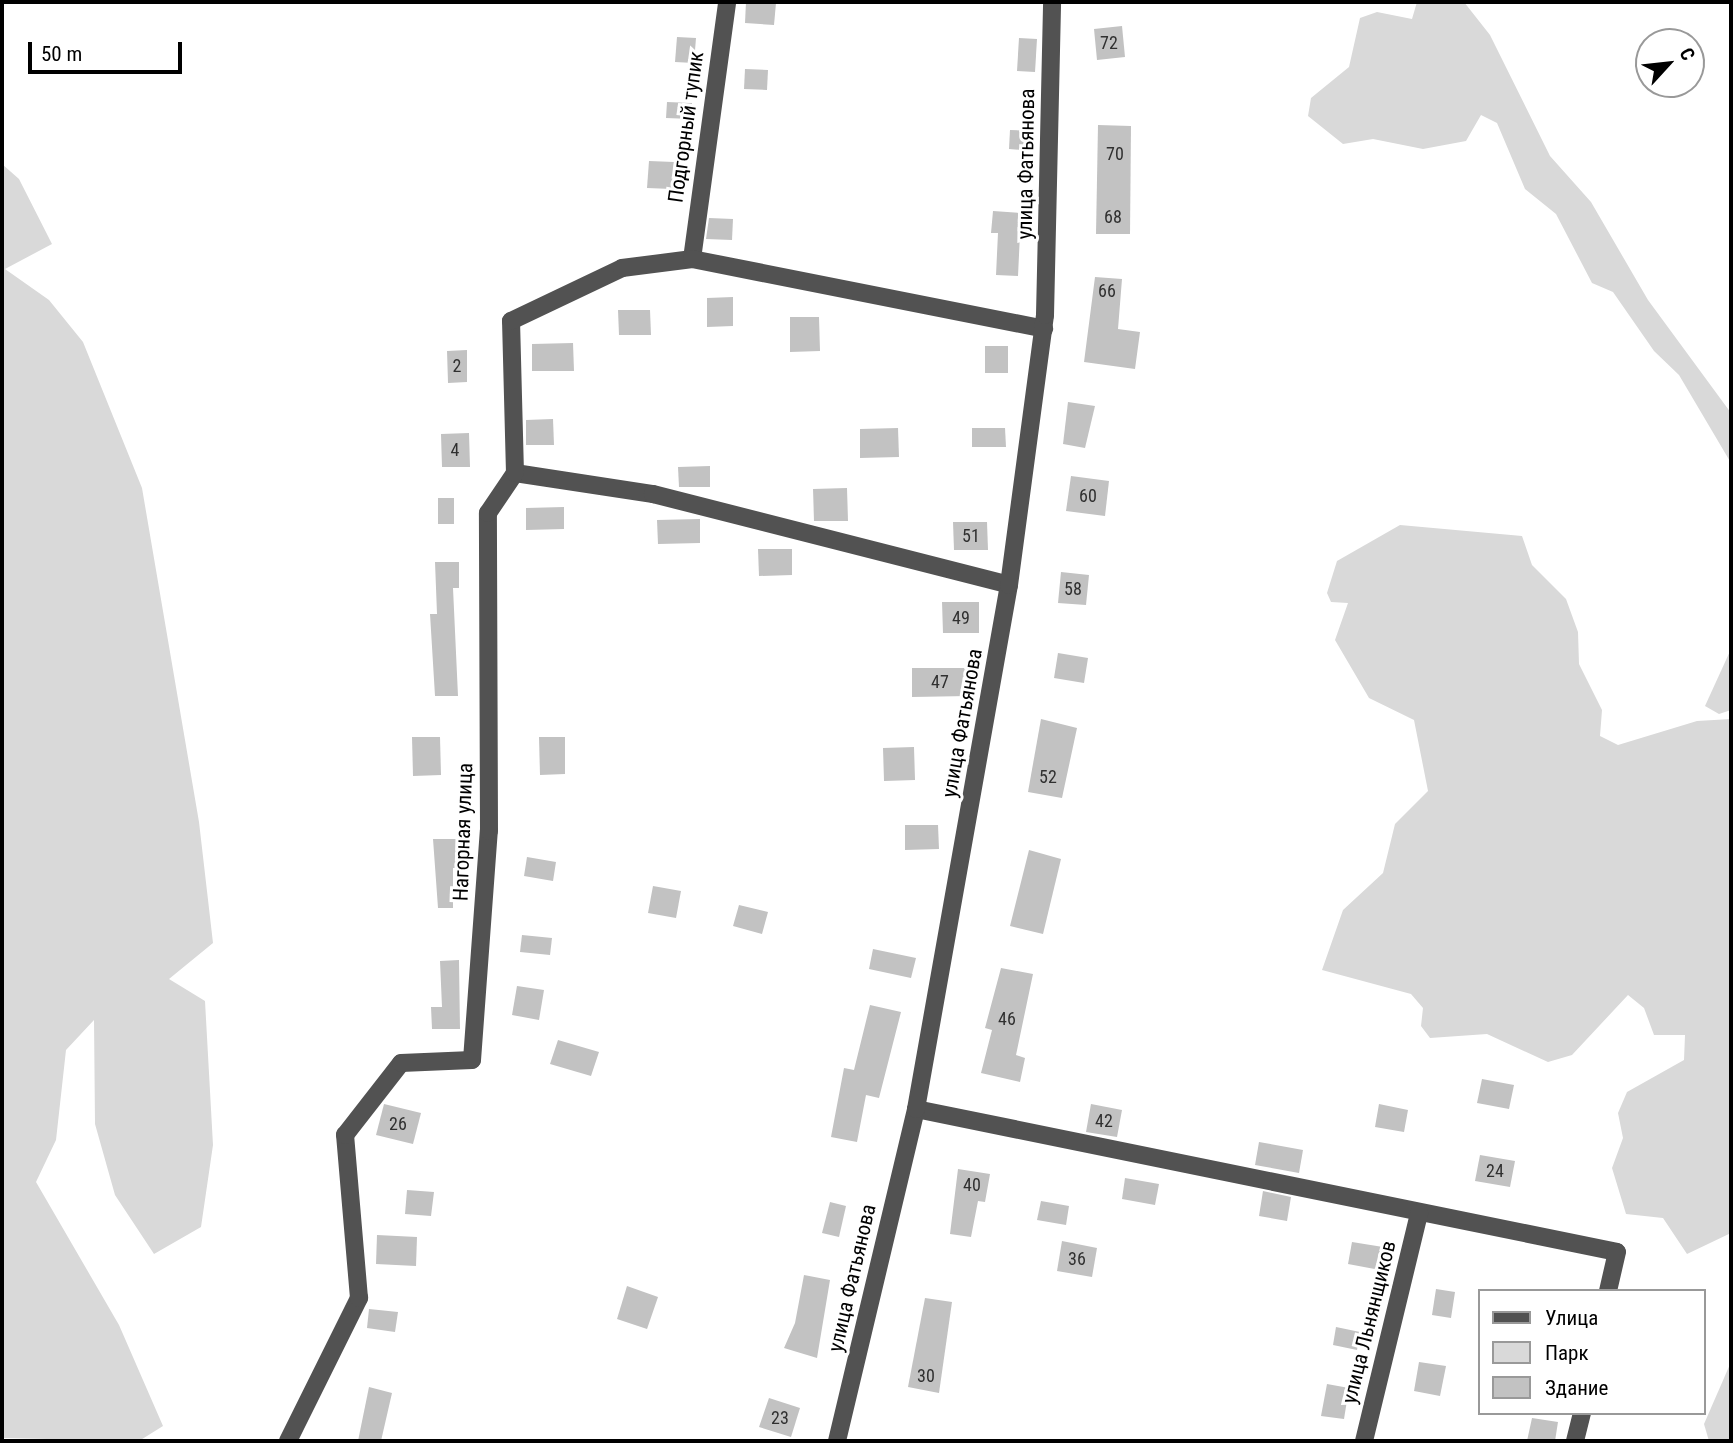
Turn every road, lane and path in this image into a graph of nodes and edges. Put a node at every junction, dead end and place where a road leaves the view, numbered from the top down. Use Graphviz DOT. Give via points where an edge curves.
graph roads {
  1 [pos="727,2"];
  2 [pos="1052,2"];
  3 [pos="692,259"];
  4 [pos="1044,329"];
  5 [pos="515,473"];
  6 [pos="1009,585"];
  7 [pos="916,1109"];
  8 [pos="1419,1213"];
  9 [pos="1608,1289"];
  10 [pos="1581,1415"];
  11 [pos="288,1441"];
  12 [pos="837,1441"];
  13 [pos="1364,1441"];
  14 [pos="1575,1441"];
  1 -- 3 [label="street, Подгорный тупик"];
  2 -- 4 [label="street, улица Фатьянова"];
  3 -- 4 [label="street"];
  3 -- 5 [label="street" via="622,268 511,321"];
  4 -- 6 [label="street, улица Фатьянова"];
  5 -- 6 [label="street" via="653,494"];
  5 -- 11 [label="street, Нагорная улица" via="488,513 489,831 472,1060 401,1063 345,1135 359,1298"];
  6 -- 7 [label="street, улица Фатьянова"];
  7 -- 8 [label="street"];
  7 -- 12 [label="street, улица Фатьянова"];
  8 -- 9 [label="street" via="1617,1252"];
  8 -- 13 [label="street, улица Льнянщиков"];
  10 -- 14 [label="street"];
}
